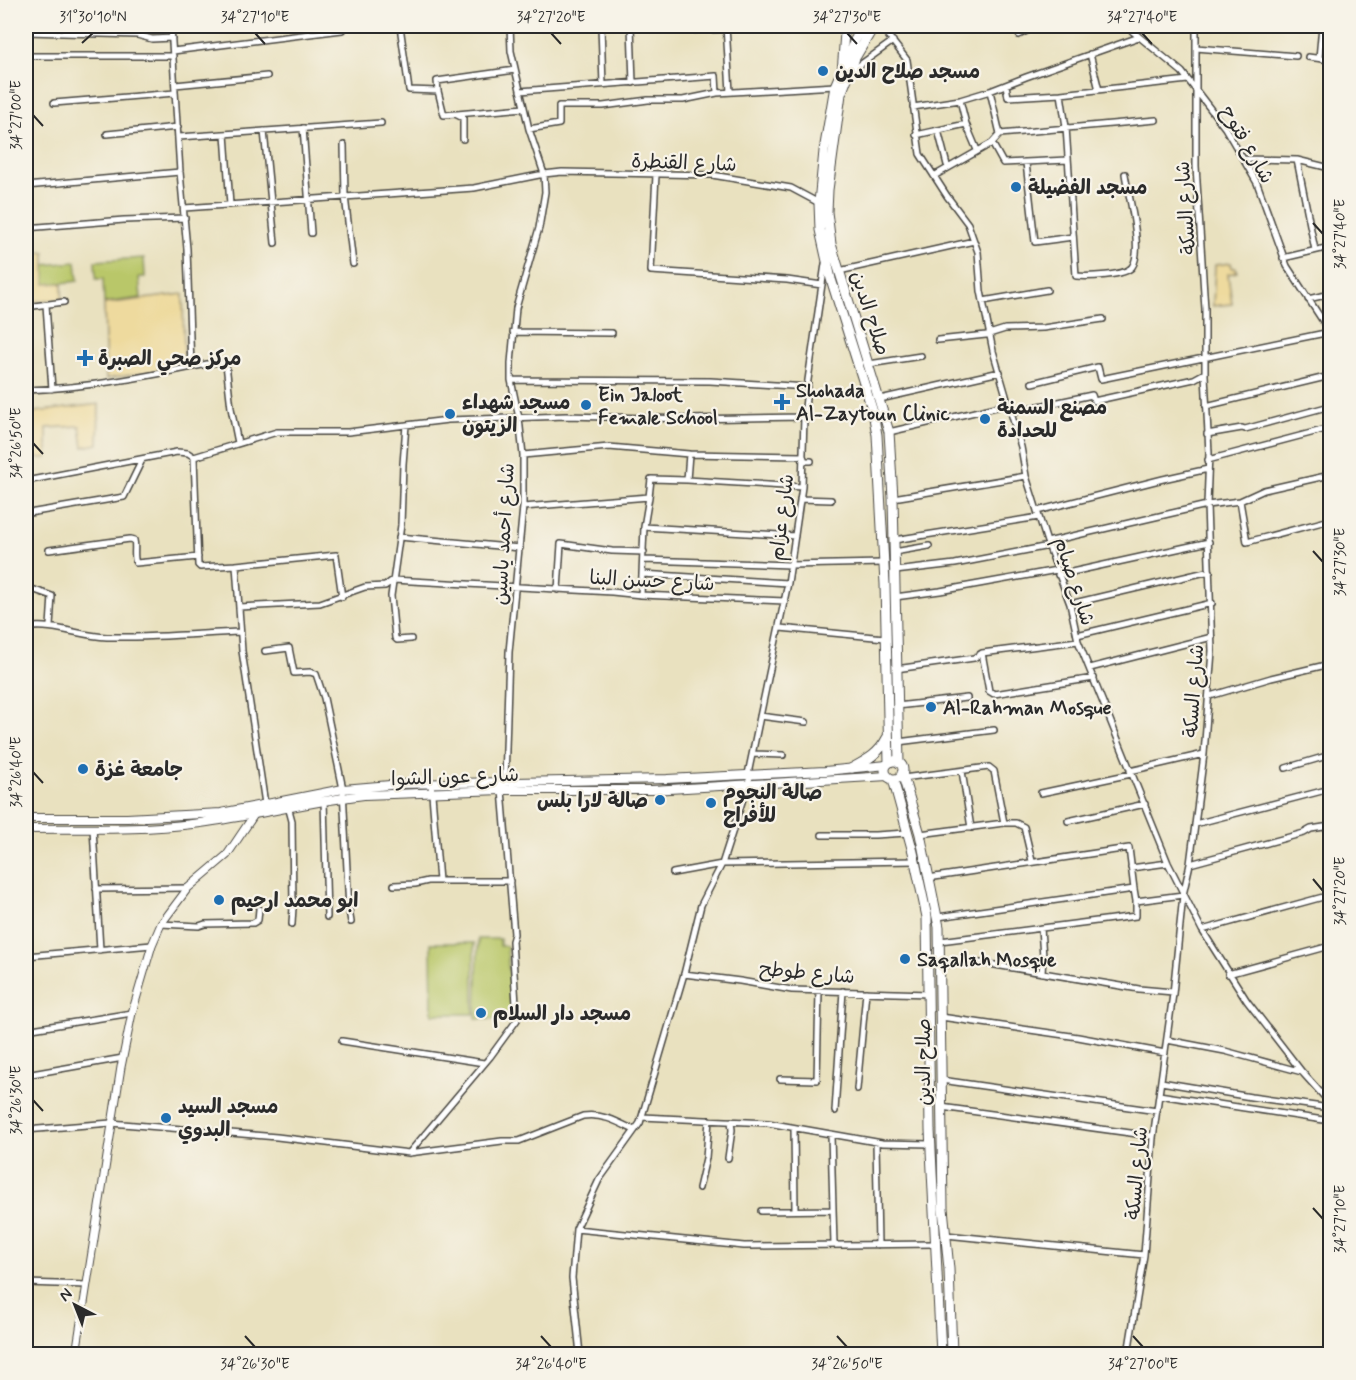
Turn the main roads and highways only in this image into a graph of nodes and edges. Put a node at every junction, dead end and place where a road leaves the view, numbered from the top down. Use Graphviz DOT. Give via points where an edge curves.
graph roads {
  1 [pos="845,26"];
  2 [pos="864,26"];
  3 [pos="876,26"];
  4 [pos="845,72"];
  5 [pos="888,736"];
  6 [pos="899,763"];
  7 [pos="888,764"];
  8 [pos="852,768"];
  9 [pos="897,777"];
  10 [pos="343,792"];
  11 [pos="322,797"];
  12 [pos="26,818"];
  13 [pos="26,829"];
  14 [pos="941,1354"];
  15 [pos="952,1354"];
  1 -- 4 [label="main road"];
  2 -- 4 [label="highway, صلاح الدين"];
  3 -- 4 [label="highway, صلاح الدين"];
  4 -- 5 [label="highway, صلاح الدين" via="836,86 824,152 820,230 877,435"];
  4 -- 6 [label="highway, صلاح الدين" via="827,212 831,244 889,432"];
  5 -- 7 [label="highway, صلاح الدين"];
  5 -- 8 [label="highway" via="882,749"];
  6 -- 7 [label="highway"];
  6 -- 9 [label="highway" via="902,768"];
  7 -- 8 [label="main road, شارع عون الشوا"];
  7 -- 9 [label="highway" via="885,771"];
  8 -- 10 [label="main road, شارع عون الشوا" via="667,779 431,782"];
  9 -- 10 [label="main road, شارع عون الشوا" via="652,790 364,795"];
  9 -- 14 [label="highway, صلاح الدين" via="927,917 930,1144"];
  9 -- 15 [label="highway, صلاح الدين" via="920,834 938,917 943,1208"];
  10 -- 11 [label="main road, شارع عون الشوا"];
  11 -- 12 [label="main road, شارع عون الشوا" via="221,813 127,819"];
  11 -- 13 [label="main road, شارع عون الشوا" via="253,816 190,825"];
}
